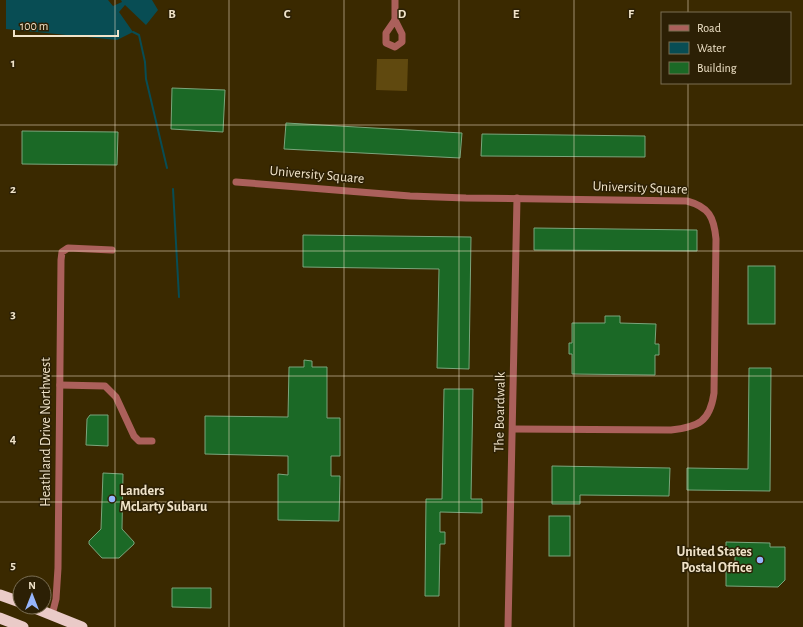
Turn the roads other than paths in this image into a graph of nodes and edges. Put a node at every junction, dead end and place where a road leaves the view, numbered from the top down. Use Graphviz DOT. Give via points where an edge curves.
graph roads {
  1 [pos="395,0"];
  2 [pos="395,20"];
  3 [pos="236,182"];
  4 [pos="517,198"];
  5 [pos="112,250"];
  6 [pos="60,385"];
  7 [pos="513,428"];
  8 [pos="152,441"];
  9 [pos="0,595"];
  10 [pos="12,599"];
  11 [pos="52,615"];
  12 [pos="0,618"];
  13 [pos="23,627"];
  14 [pos="82,627"];
  15 [pos="508,627"];
  1 -- 2 [label="street"];
  3 -- 4 [label="street, University Square" via="410,196"];
  4 -- 7 [label="street, The Boardwalk"];
  4 -- 7 [label="street, University Square" via="687,201 706,209 715,226 716,239 715,355 712,405 705,418 690,428"];
  5 -- 6 [label="street, Heathland Drive Northwest" via="68,248 62,252"];
  6 -- 8 [label="street" via="105,386 116,397 134,436 139,441"];
  6 -- 11 [label="street, Heathland Drive Northwest" via="58,568"];
  7 -- 15 [label="street, The Boardwalk"];
  9 -- 10 [label="highway"];
  11 -- 14 [label="highway"];
  12 -- 13 [label="highway"];
}
